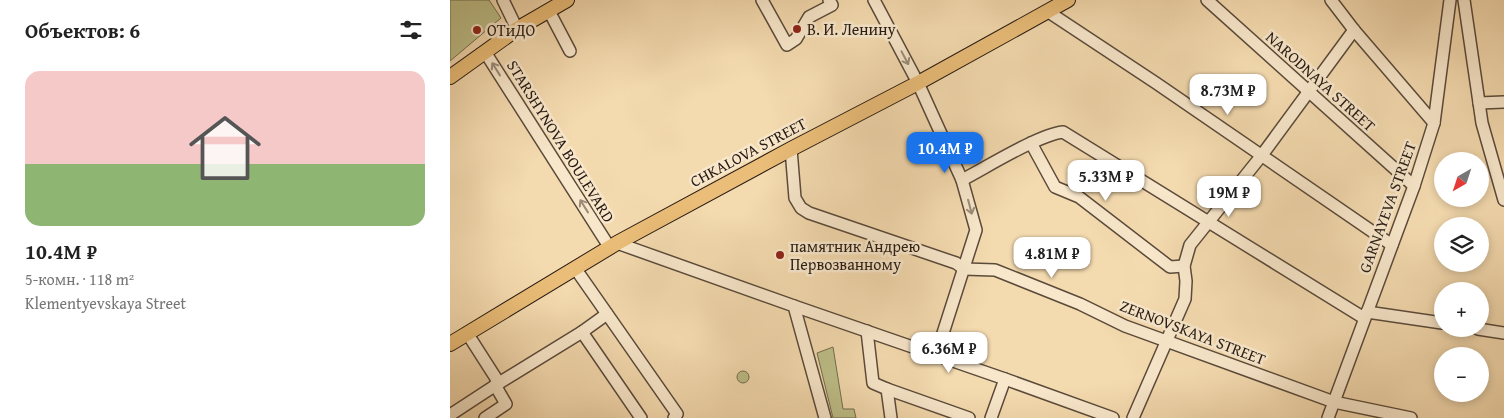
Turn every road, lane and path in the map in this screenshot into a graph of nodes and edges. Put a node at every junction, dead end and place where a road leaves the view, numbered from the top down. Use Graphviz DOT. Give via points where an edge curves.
graph roads {
  1 [pos="503,0"];
  2 [pos="567,0"];
  3 [pos="762,0"];
  4 [pos="829,0"];
  5 [pos="874,0"];
  6 [pos="1068,0"];
  7 [pos="1207,0"];
  8 [pos="1331,0"];
  9 [pos="1450,0"];
  10 [pos="1464,0"];
  11 [pos="549,11"];
  12 [pos="1047,12"];
  13 [pos="517,30"];
  14 [pos="1354,30"];
  15 [pos="570,51"];
  16 [pos="485,52"];
  17 [pos="450,77"];
  18 [pos="918,83"];
  19 [pos="1310,92"];
  20 [pos="1504,102"];
  21 [pos="1479,103"];
  22 [pos="1434,123"];
  23 [pos="1032,143"];
  24 [pos="791,149"];
  25 [pos="1262,155"];
  26 [pos="962,180"];
  27 [pos="1414,186"];
  28 [pos="1504,200"];
  29 [pos="1209,222"];
  30 [pos="1392,245"];
  31 [pos="613,246"];
  32 [pos="1184,266"];
  33 [pos="576,268"];
  34 [pos="964,268"];
  35 [pos="794,306"];
  36 [pos="607,314"];
  37 [pos="1365,315"];
  38 [pos="1434,323"];
  39 [pos="867,331"];
  40 [pos="1489,331"];
  41 [pos="582,332"];
  42 [pos="467,333"];
  43 [pos="1504,333"];
  44 [pos="1166,340"];
  45 [pos="450,344"];
  46 [pos="936,355"];
  47 [pos="1005,379"];
  48 [pos="497,384"];
  49 [pos="887,389"];
  50 [pos="1334,402"];
  51 [pos="450,415"];
  52 [pos="678,417"];
  53 [pos="485,418"];
  54 [pos="641,418"];
  55 [pos="825,418"];
  56 [pos="891,418"];
  57 [pos="969,418"];
  58 [pos="991,418"];
  59 [pos="1113,418"];
  60 [pos="1134,418"];
  61 [pos="1328,418"];
  62 [pos="1411,418"];
  1 -- 13 [label="street"];
  2 -- 11 [label="main road"];
  3 -- 4 [label="street" via="787,45 796,39 809,17 832,5"];
  5 -- 18 [label="street, one-way"];
  6 -- 12 [label="main road, CHKALOVA STREET"];
  7 -- 19 [label="street, NARODNAYA STREET"];
  8 -- 14 [label="street"];
  9 -- 22 [label="street, GARNAYEVA STREET"];
  10 -- 21 [label="street"];
  11 -- 13 [label="main road"];
  11 -- 15 [label="street"];
  12 -- 18 [label="main road, CHKALOVA STREET"];
  12 -- 25 [label="street"];
  13 -- 16 [label="main road"];
  14 -- 19 [label="street"];
  14 -- 22 [label="street"];
  16 -- 17 [label="main road"];
  31 -- 16 [label="street, STARSHYNOVA BOULEVARD, one-way"];
  18 -- 24 [label="main road, CHKALOVA STREET"];
  18 -- 26 [label="street"];
  19 -- 25 [label="street"];
  19 -- 27 [label="street, NARODNAYA STREET"];
  20 -- 21 [label="street"];
  21 -- 28 [label="street"];
  22 -- 27 [label="street, GARNAYEVA STREET"];
  23 -- 26 [label="street"];
  23 -- 29 [label="street" via="1063,132"];
  23 -- 32 [label="street" via="1055,187 1079,197 1170,267"];
  24 -- 31 [label="main road, CHKALOVA STREET"];
  24 -- 34 [label="street, ZERNOVSKAYA STREET" via="795,198 801,208"];
  25 -- 29 [label="street"];
  25 -- 30 [label="street"];
  26 -- 34 [label="street, one-way" via="976,230"];
  27 -- 30 [label="street, GARNAYEVA STREET"];
  29 -- 32 [label="street" via="1190,245"];
  29 -- 37 [label="street"];
  30 -- 37 [label="street, GARNAYEVA STREET"];
  31 -- 33 [label="main road, CHKALOVA STREET"];
  31 -- 35 [label="street, STARSHYNOVA BOULEVARD"];
  32 -- 44 [label="street" via="1185,299"];
  33 -- 36 [label="street"];
  33 -- 42 [label="main road, CHKALOVA STREET"];
  34 -- 44 [label="street, ZERNOVSKAYA STREET" via="995,270"];
  34 -- 46 [label="street"];
  35 -- 39 [label="street, STARSHYNOVA BOULEVARD"];
  35 -- 55 [label="street"];
  36 -- 41 [label="street"];
  36 -- 52 [label="street"];
  37 -- 38 [label="street"];
  37 -- 50 [label="street, GARNAYEVA STREET"];
  39 -- 46 [label="street, STARSHYNOVA BOULEVARD"];
  39 -- 49 [label="street" via="873,382"];
  40 -- 43 [label="street"];
  41 -- 48 [label="street"];
  41 -- 54 [label="street"];
  42 -- 45 [label="main road, CHKALOVA STREET"];
  42 -- 48 [label="street"];
  44 -- 50 [label="street, ZERNOVSKAYA STREET"];
  44 -- 60 [label="street"];
  46 -- 47 [label="street, STARSHYNOVA BOULEVARD"];
  47 -- 58 [label="street"];
  47 -- 59 [label="street, STARSHYNOVA BOULEVARD"];
  48 -- 51 [label="street"];
  48 -- 53 [label="street" via="506,404"];
  49 -- 56 [label="street"];
  49 -- 57 [label="street"];
  50 -- 61 [label="street, GARNAYEVA STREET"];
  50 -- 62 [label="street, ZERNOVSKAYA STREET"];
}
